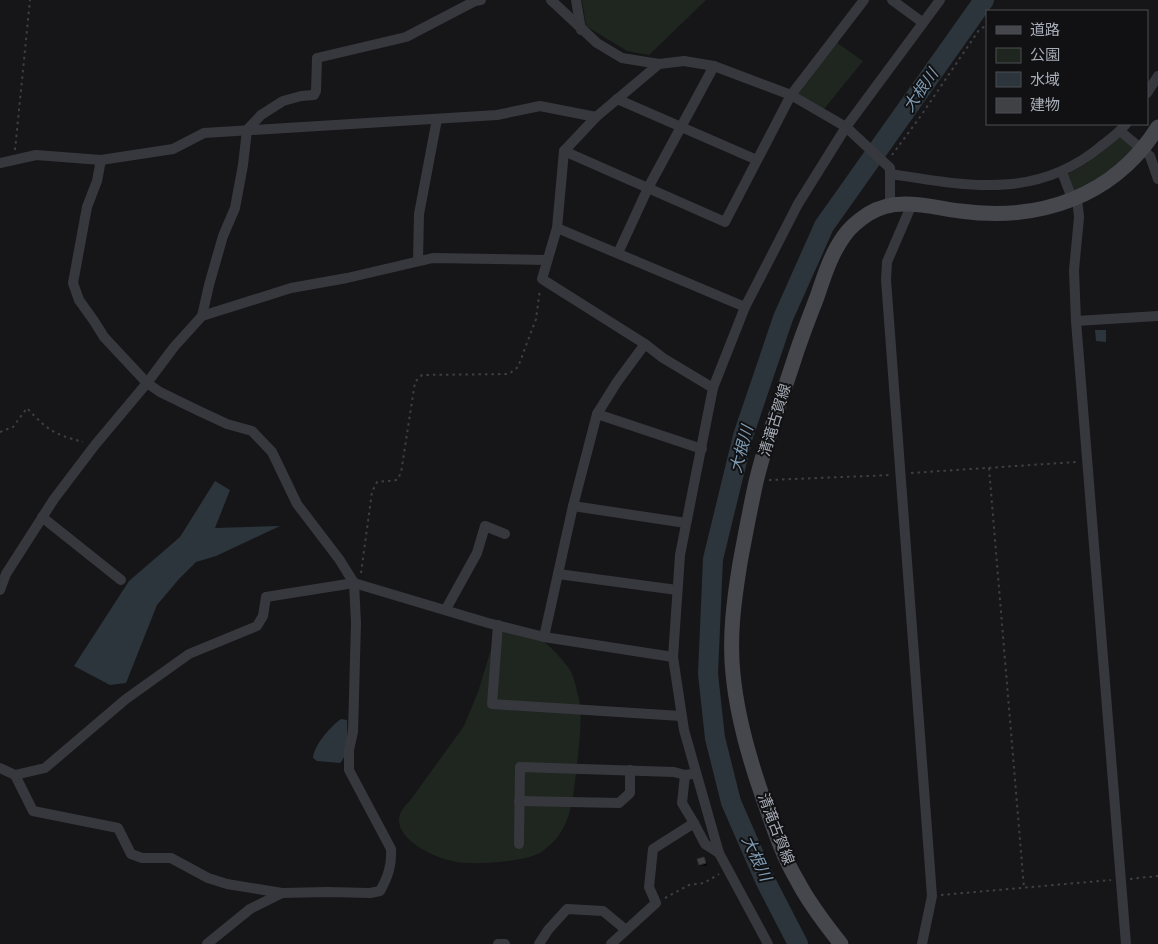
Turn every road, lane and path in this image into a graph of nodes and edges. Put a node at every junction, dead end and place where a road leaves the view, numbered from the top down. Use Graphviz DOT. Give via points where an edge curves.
graph roads {
  1 [pos="30,0"];
  2 [pos="480,0"];
  3 [pos="551,0"];
  4 [pos="576,0"];
  5 [pos="864,0"];
  6 [pos="892,0"];
  7 [pos="940,0"];
  8 [pos="922,22"];
  9 [pos="986,26"];
  10 [pos="581,30"];
  11 [pos="659,64"];
  12 [pos="714,66"];
  13 [pos="1158,76"];
  14 [pos="1148,91"];
  15 [pos="791,95"];
  16 [pos="617,99"];
  17 [pos="596,117"];
  18 [pos="437,119"];
  19 [pos="681,127"];
  20 [pos="1123,127"];
  21 [pos="1158,128"];
  22 [pos="848,129"];
  23 [pos="247,130"];
  24 [pos="1142,149"];
  25 [pos="564,151"];
  26 [pos="14,160"];
  27 [pos="101,160"];
  28 [pos="757,160"];
  29 [pos="0,163"];
  30 [pos="888,166"];
  31 [pos="1062,172"];
  32 [pos="1158,179"];
  33 [pos="648,188"];
  34 [pos="1075,200"];
  35 [pos="912,204"];
  36 [pos="890,205"];
  37 [pos="557,228"];
  38 [pos="618,252"];
  39 [pos="547,260"];
  40 [pos="418,261"];
  41 [pos="542,279"];
  42 [pos="745,307"];
  43 [pos="202,316"];
  44 [pos="1158,316"];
  45 [pos="1076,320"];
  46 [pos="645,344"];
  47 [pos="147,383"];
  48 [pos="713,388"];
  49 [pos="597,414"];
  50 [pos="0,432"];
  51 [pos="95,445"];
  52 [pos="702,449"];
  53 [pos="1087,461"];
  54 [pos="989,468"];
  55 [pos="900,474"];
  56 [pos="756,481"];
  57 [pos="573,506"];
  58 [pos="42,516"];
  59 [pos="686,522"];
  60 [pos="505,534"];
  61 [pos="558,574"];
  62 [pos="121,580"];
  63 [pos="354,583"];
  64 [pos="0,590"];
  65 [pos="678,590"];
  66 [pos="446,609"];
  67 [pos="498,625"];
  68 [pos="544,637"];
  69 [pos="674,657"];
  70 [pos="681,716"];
  71 [pos="0,768"];
  72 [pos="630,770"];
  73 [pos="690,774"];
  74 [pos="15,775"];
  75 [pos="519,801"];
  76 [pos="694,822"];
  77 [pos="519,844"];
  78 [pos="719,853"];
  79 [pos="728,870"];
  80 [pos="1158,876"];
  81 [pos="1121,879"];
  82 [pos="1024,888"];
  83 [pos="282,893"];
  84 [pos="932,896"];
  85 [pos="656,903"];
  86 [pos="626,930"];
  87 [pos="207,944"];
  88 [pos="498,944"];
  89 [pos="505,944"];
  90 [pos="539,944"];
  91 [pos="610,944"];
  92 [pos="768,944"];
  93 [pos="841,944"];
  94 [pos="922,944"];
  95 [pos="1126,944"];
  1 -- 26 [label="path"];
  2 -- 23 [label="street" via="406,37 317,58 314,95 283,102 261,115"];
  3 -- 10 [label="street"];
  4 -- 10 [label="street"];
  5 -- 15 [label="street"];
  6 -- 8 [label="street"];
  7 -- 8 [label="street"];
  8 -- 22 [label="street"];
  9 -- 30 [label="path" via="979,30 891,156"];
  10 -- 11 [label="street" via="622,58"];
  11 -- 12 [label="street" via="684,61"];
  11 -- 16 [label="street"];
  12 -- 15 [label="street"];
  12 -- 19 [label="street"];
  13 -- 14 [label="street"];
  15 -- 22 [label="street"];
  15 -- 28 [label="street"];
  16 -- 17 [label="street"];
  16 -- 19 [label="street"];
  17 -- 18 [label="street" via="540,106 497,115"];
  17 -- 25 [label="street"];
  18 -- 23 [label="street"];
  18 -- 40 [label="street" via="419,214"];
  19 -- 28 [label="street"];
  19 -- 33 [label="street"];
  20 -- 24 [label="street"];
  20 -- 31 [label="street" via="1085,160"];
  21 -- 24 [label="main road, 清滝古賀線"];
  22 -- 30 [label="street"];
  22 -- 42 [label="street" via="798,204"];
  23 -- 27 [label="street" via="204,133 173,149"];
  23 -- 43 [label="street" via="235,208 223,236"];
  24 -- 32 [label="street" via="1150,156"];
  24 -- 34 [label="main road, 清滝古賀線" via="1100,186"];
  25 -- 33 [label="street"];
  25 -- 37 [label="street"];
  26 -- 27 [label="street" via="36,155"];
  26 -- 29 [label="street"];
  27 -- 47 [label="street" via="87,207 73,283 79,300 104,337"];
  28 -- 33 [label="street" via="724,222"];
  30 -- 31 [label="street" via="962,185 1040,179"];
  30 -- 36 [label="street"];
  31 -- 34 [label="street"];
  33 -- 38 [label="street"];
  34 -- 35 [label="main road, 清滝古賀線" via="1012,214 984,214"];
  34 -- 45 [label="street" via="1079,217 1074,270"];
  35 -- 36 [label="main road, 清滝古賀線"];
  35 -- 55 [label="street" via="887,262 886,280"];
  36 -- 56 [label="main road, 清滝古賀線" via="877,208 853,225 836,250 798,347"];
  37 -- 38 [label="street"];
  37 -- 39 [label="street"];
  38 -- 42 [label="street"];
  39 -- 40 [label="street" via="433,258"];
  39 -- 41 [label="street"];
  40 -- 43 [label="street" via="291,288"];
  41 -- 46 [label="street"];
  41 -- 63 [label="path" via="536,319 518,367 509,374 422,375 415,382 401,473 397,480 377,482 372,492 361,575"];
  42 -- 48 [label="street"];
  43 -- 47 [label="street"];
  44 -- 45 [label="street"];
  45 -- 53 [label="street"];
  46 -- 48 [label="street"];
  46 -- 49 [label="street"];
  47 -- 51 [label="street"];
  47 -- 63 [label="street" via="227,424 252,431 272,452 297,504"];
  48 -- 52 [label="street"];
  49 -- 52 [label="street"];
  49 -- 57 [label="street"];
  50 -- 51 [label="path" via="12,427 27,408 57,434"];
  51 -- 58 [label="street"];
  52 -- 59 [label="street"];
  53 -- 54 [label="path"];
  53 -- 81 [label="street"];
  54 -- 55 [label="path"];
  54 -- 82 [label="path"];
  55 -- 56 [label="path"];
  55 -- 84 [label="street"];
  56 -- 93 [label="main road, 清滝古賀線" via="733,610 733,673 737,702 754,772 779,843 796,880"];
  57 -- 59 [label="street"];
  57 -- 61 [label="street"];
  58 -- 62 [label="street"];
  58 -- 64 [label="street" via="6,574"];
  59 -- 65 [label="street"];
  60 -- 66 [label="street" via="486,526 477,553"];
  61 -- 65 [label="street"];
  61 -- 68 [label="street"];
  63 -- 66 [label="street"];
  63 -- 74 [label="street" via="266,597 263,616 257,626 189,654 126,698 45,768"];
  63 -- 83 [label="street" via="356,649 349,770 391,849 392,862 380,891"];
  65 -- 69 [label="street"];
  66 -- 67 [label="street"];
  67 -- 68 [label="street"];
  67 -- 70 [label="street" via="492,704"];
  68 -- 69 [label="street"];
  69 -- 70 [label="street"];
  70 -- 73 [label="street"];
  71 -- 74 [label="street"];
  72 -- 73 [label="street"];
  72 -- 75 [label="street" via="630,793 620,803"];
  72 -- 75 [label="street" via="520,767"];
  73 -- 76 [label="street" via="682,803"];
  73 -- 78 [label="street"];
  74 -- 83 [label="street" via="33,811 118,828 131,854 142,858 171,858 208,878 227,884"];
  75 -- 77 [label="street"];
  76 -- 78 [label="street" via="705,844"];
  76 -- 85 [label="street" via="653,849 649,887"];
  78 -- 79 [label="street"];
  79 -- 85 [label="path" via="704,883 689,885"];
  79 -- 92 [label="street"];
  80 -- 81 [label="path"];
  81 -- 82 [label="path"];
  81 -- 95 [label="street"];
  82 -- 84 [label="path"];
  83 -- 87 [label="street" via="250,909"];
  84 -- 94 [label="street"];
  85 -- 86 [label="street"];
  86 -- 90 [label="street" via="603,911 567,909"];
  86 -- 91 [label="street"];
  88 -- 89 [label="street"];
}
